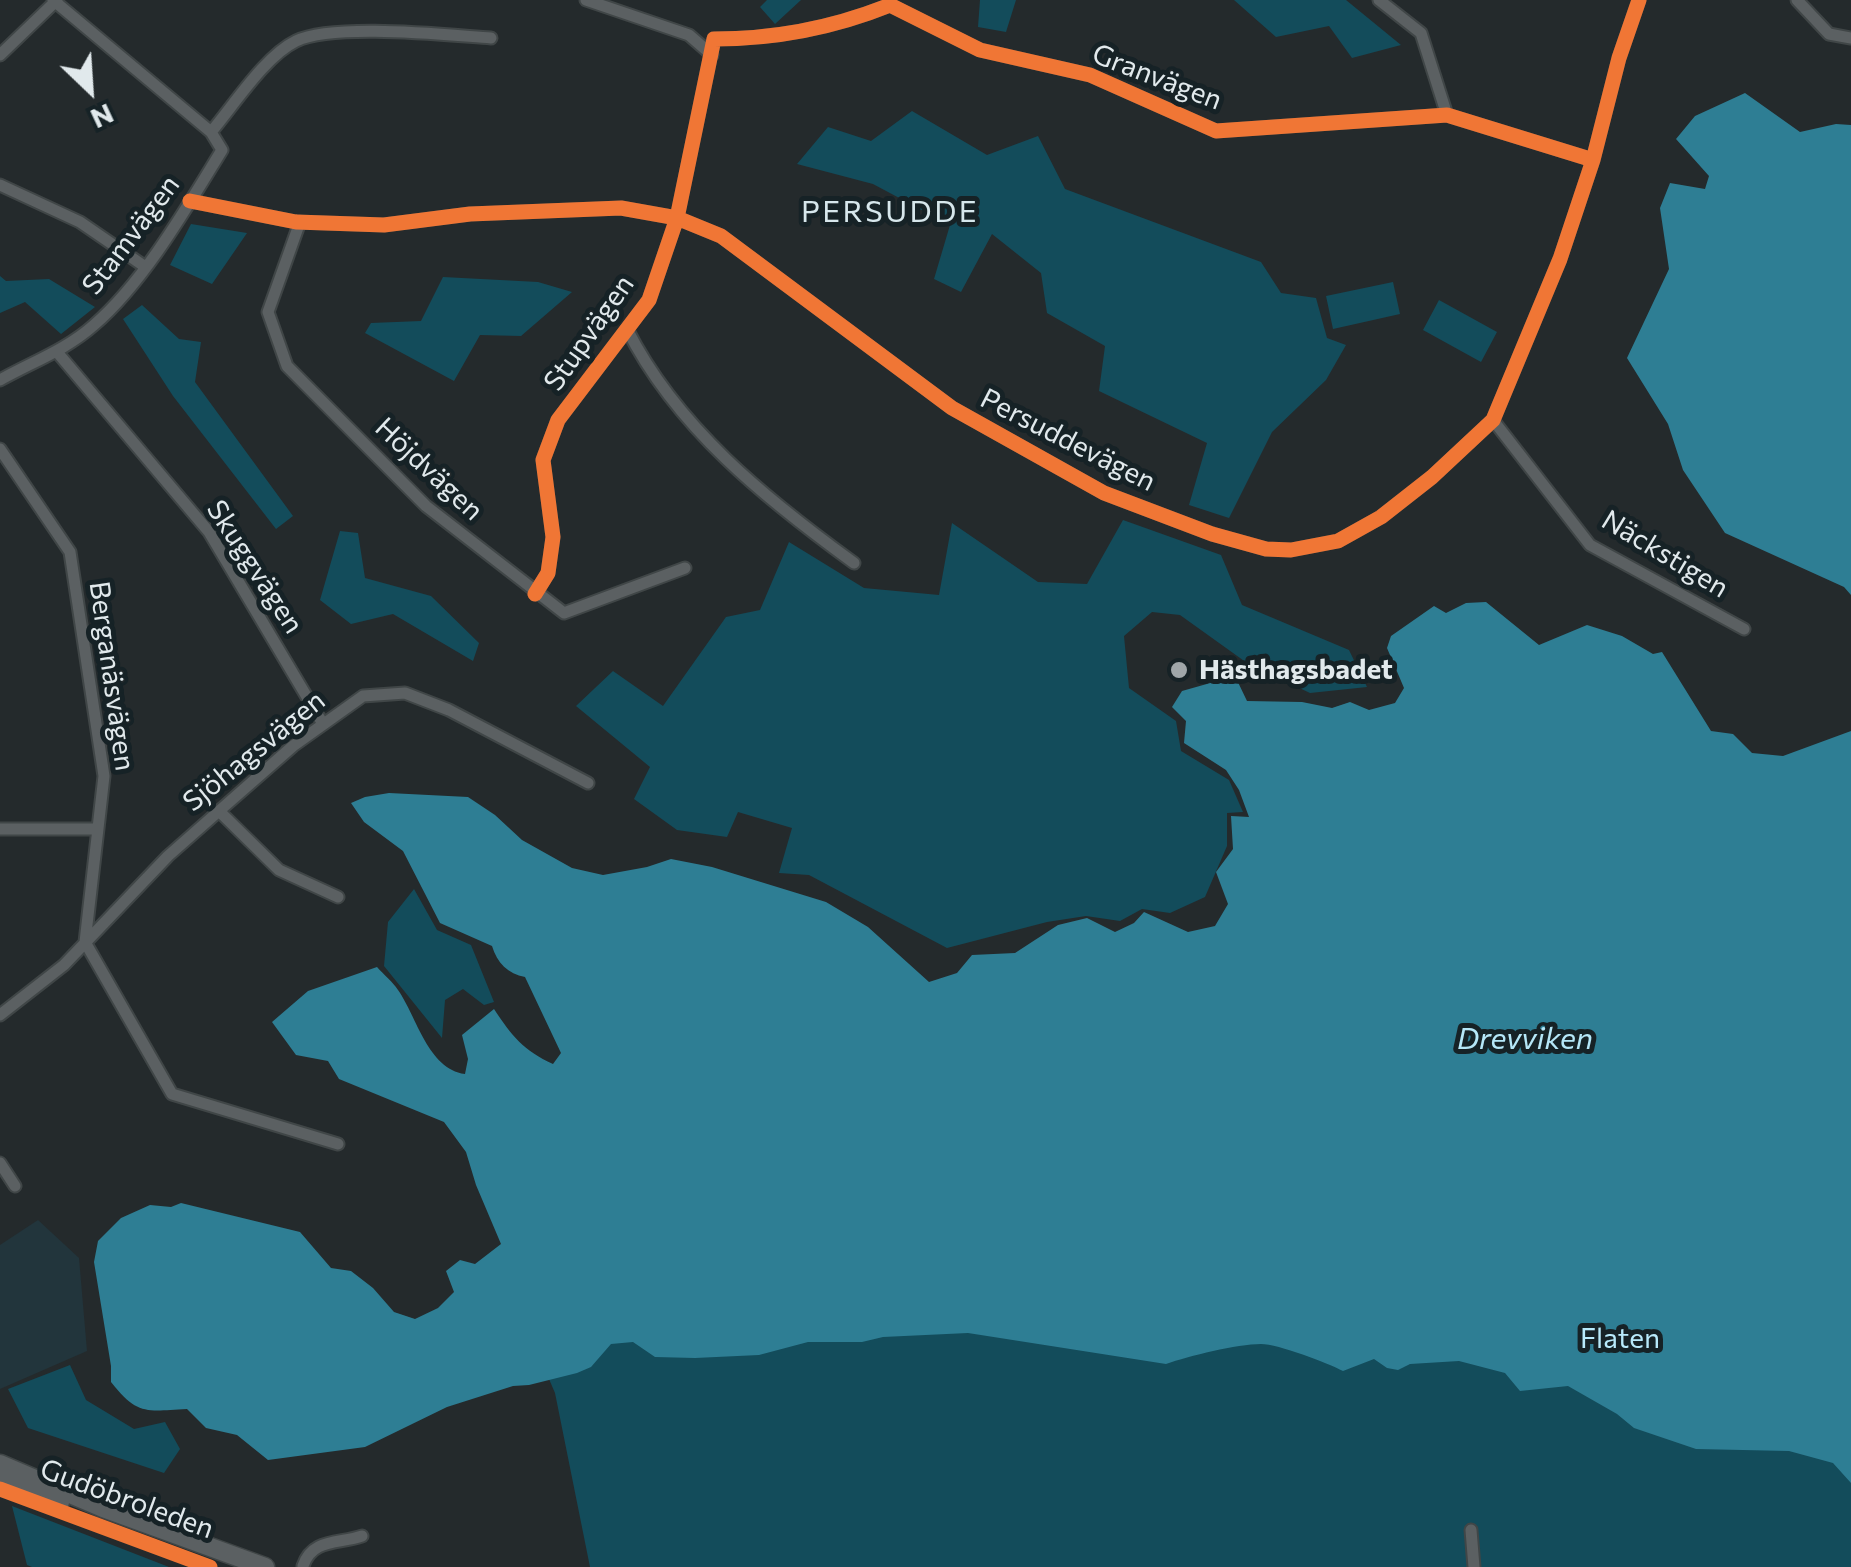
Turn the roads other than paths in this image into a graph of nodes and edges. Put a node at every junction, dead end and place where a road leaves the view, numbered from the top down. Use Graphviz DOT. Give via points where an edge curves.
graph roads {
  1 [pos="586,0"];
  2 [pos="1379,0"];
  3 [pos="1638,0"];
  4 [pos="1797,0"];
  5 [pos="56,1"];
  6 [pos="492,38"];
  7 [pos="1851,38"];
  8 [pos="714,40"];
  9 [pos="0,55"];
  10 [pos="712,55"];
  11 [pos="1447,114"];
  12 [pos="211,132"];
  13 [pos="1593,160"];
  14 [pos="0,185"];
  15 [pos="190,201"];
  16 [pos="677,218"];
  17 [pos="300,222"];
  18 [pos="144,266"];
  19 [pos="627,329"];
  20 [pos="57,352"];
  21 [pos="0,380"];
  22 [pos="1492,420"];
  23 [pos="0,449"];
  24 [pos="854,562"];
  25 [pos="684,568"];
  26 [pos="535,594"];
  27 [pos="1744,629"];
  28 [pos="324,724"];
  29 [pos="588,783"];
  30 [pos="219,810"];
  31 [pos="0,829"];
  32 [pos="96,829"];
  33 [pos="338,897"];
  34 [pos="85,942"];
  35 [pos="0,1015"];
  36 [pos="338,1144"];
  37 [pos="0,1163"];
  38 [pos="15,1186"];
  39 [pos="0,1464"];
  40 [pos="0,1478"];
  41 [pos="1471,1530"];
  42 [pos="362,1536"];
  43 [pos="303,1566"];
  44 [pos="238,1567"];
  45 [pos="264,1567"];
  46 [pos="1474,1567"];
  1 -- 10 [label="street" via="689,36"];
  2 -- 11 [label="street" via="1420,33"];
  3 -- 13 [label="street, Persuddevägen"];
  4 -- 7 [label="street" via="1829,34"];
  5 -- 9 [label="street"];
  5 -- 12 [label="street"];
  6 -- 12 [label="street" via="317,33 270,62"];
  8 -- 10 [label="street, Stupvägen"];
  8 -- 11 [label="street, Granvägen" via="813,30 890,5 980,50 1090,74 1216,131"];
  10 -- 16 [label="street, Stupvägen"];
  11 -- 13 [label="street, Granvägen"];
  12 -- 15 [label="street, Stamvägen" via="222,150"];
  13 -- 22 [label="street, Persuddevägen" via="1560,259"];
  14 -- 18 [label="street" via="80,222"];
  15 -- 17 [label="street, Persuddevägen"];
  15 -- 18 [label="street, Stamvägen"];
  16 -- 17 [label="street, Persuddevägen" via="620,208 384,225"];
  16 -- 19 [label="street, Stupvägen" via="649,300"];
  16 -- 22 [label="street, Persuddevägen" via="721,236 952,408 1104,493 1266,549 1338,541 1381,517"];
  17 -- 26 [label="street, Höjdvägen" via="268,312 286,366 426,506"];
  18 -- 20 [label="street, Stamvägen" via="94,326"];
  19 -- 24 [label="street" via="694,430 794,520"];
  19 -- 26 [label="street, Stupvägen" via="558,420 543,460 553,537 548,573"];
  20 -- 21 [label="street, Stamvägen"];
  20 -- 28 [label="street, Skuggvägen" via="209,532"];
  22 -- 27 [label="street, Näckstigen" via="1590,545"];
  23 -- 32 [label="street, Berganäsvägen" via="70,552 104,776"];
  25 -- 26 [label="street, Höjdvägen" via="564,614"];
  28 -- 29 [label="street, Sjöhagsvägen" via="363,696 405,693"];
  28 -- 30 [label="street, Sjöhagsvägen"];
  30 -- 33 [label="street" via="279,870"];
  30 -- 34 [label="street, Sjöhagsvägen"];
  31 -- 32 [label="street"];
  32 -- 34 [label="street, Berganäsvägen"];
  34 -- 35 [label="street, Sjöhagsvägen"];
  34 -- 36 [label="street" via="172,1094"];
  37 -- 38 [label="street"];
  39 -- 45 [label="main road, Gudöbroleden"];
  40 -- 44 [label="main road, Gudöbroleden"];
  41 -- 46 [label="street"];
  42 -- 43 [label="street" via="326,1542"];
}
